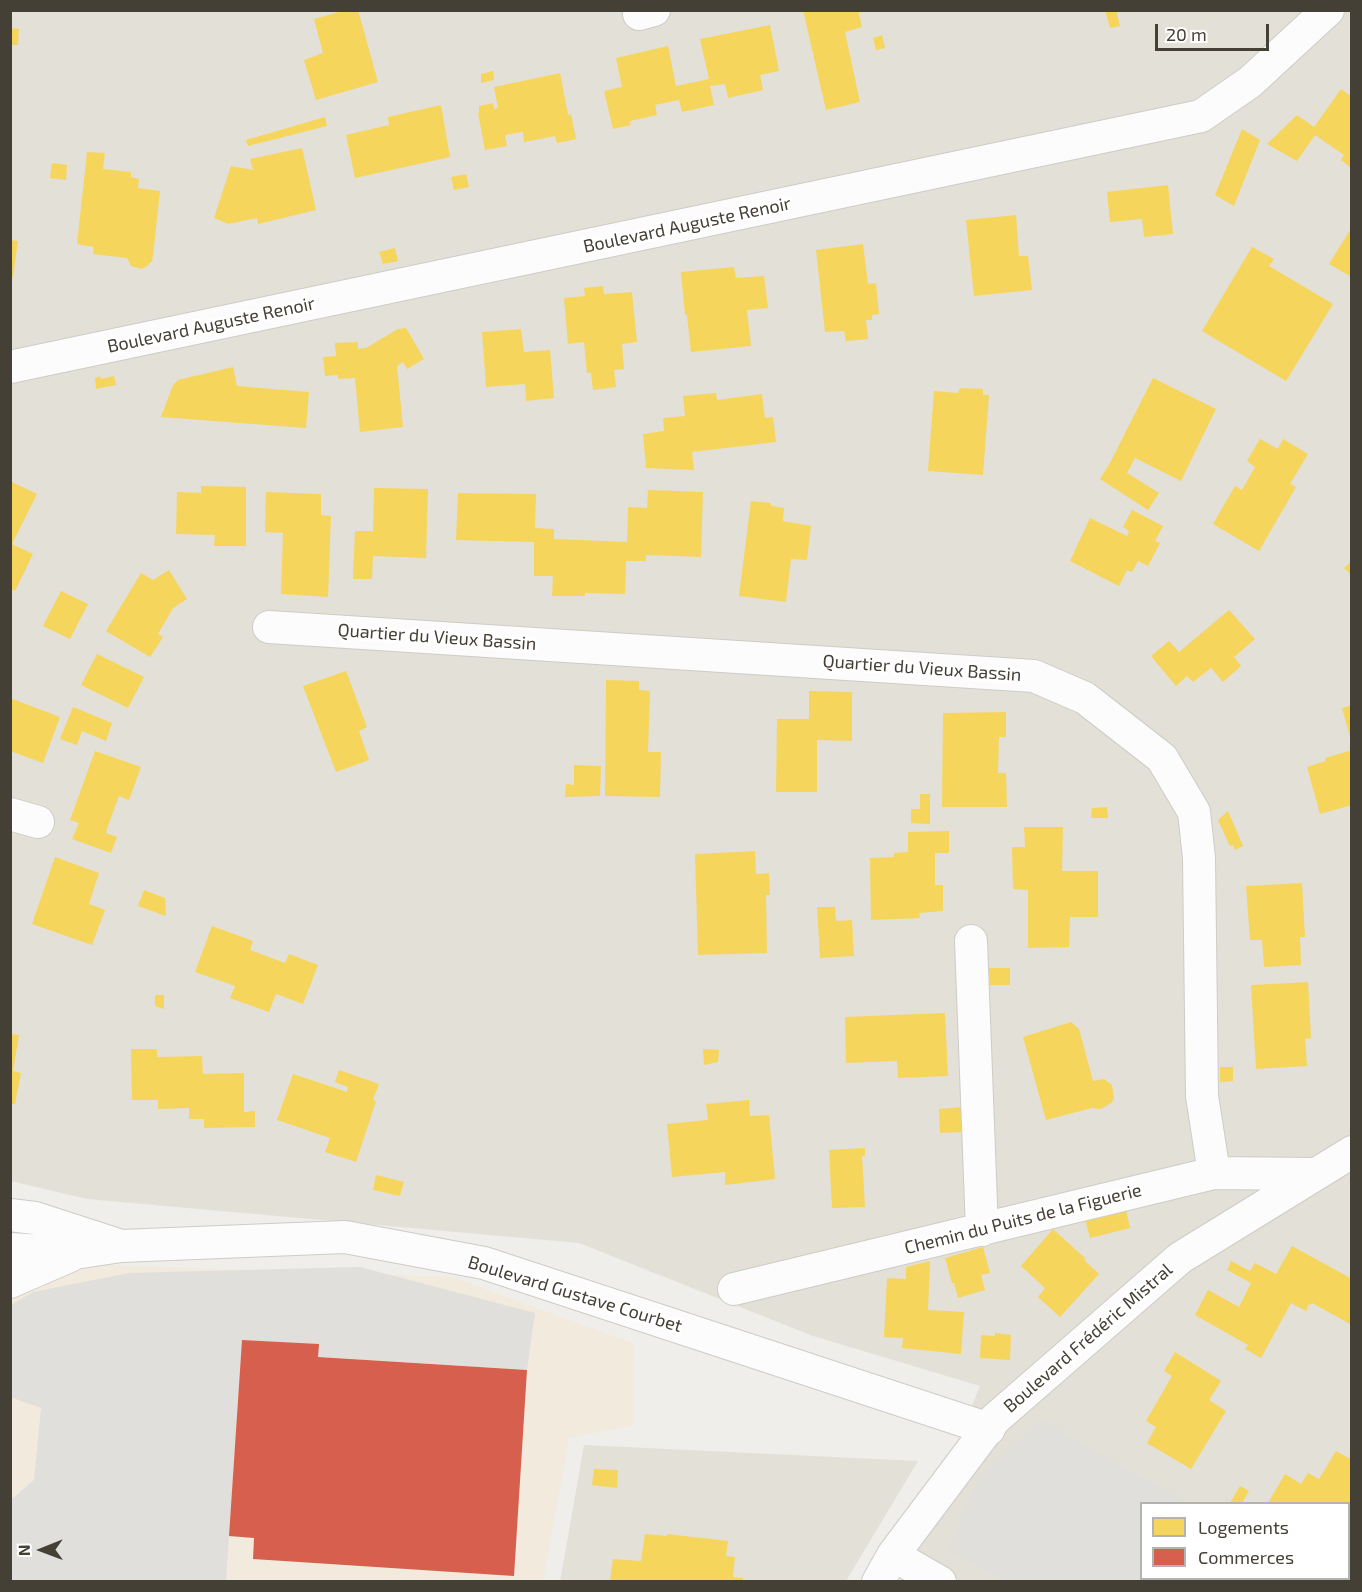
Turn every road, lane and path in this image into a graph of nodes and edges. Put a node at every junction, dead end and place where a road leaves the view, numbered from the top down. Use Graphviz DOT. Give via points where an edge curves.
graph roads {
  1 [pos="1328,10"];
  2 [pos="10,368"];
  3 [pos="269,627"];
  4 [pos="971,941"];
  5 [pos="1352,1152"];
  6 [pos="1214,1173"];
  7 [pos="1315,1174"];
  8 [pos="10,1215"];
  9 [pos="982,1230"];
  10 [pos="121,1246"];
  11 [pos="10,1249"];
  12 [pos="75,1253"];
  13 [pos="10,1282"];
  14 [pos="734,1289"];
  15 [pos="988,1429"];
  16 [pos="893,1555"];
  17 [pos="878,1581"];
  18 [pos="939,1581"];
  1 -- 2 [label="street, Boulevard Auguste Renoir" via="1250,82 1201,116"];
  3 -- 6 [label="street, Quartier du Vieux Bassin" via="1034,676 1085,698 1162,758 1194,812 1199,858 1202,1096"];
  4 -- 9 [label="street"];
  5 -- 7 [label="street, Boulevard Frédéric Mistral"];
  6 -- 7 [label="street, Chemin du Puits de la Figuerie"];
  6 -- 9 [label="street, Chemin du Puits de la Figuerie"];
  7 -- 15 [label="street, Boulevard Frédéric Mistral" via="1180,1258"];
  8 -- 10 [label="street" via="35,1218"];
  9 -- 14 [label="street, Chemin du Puits de la Figuerie"];
  10 -- 12 [label="street, Boulevard Gustave Courbet"];
  10 -- 15 [label="street, Boulevard Gustave Courbet" via="345,1237 484,1263"];
  11 -- 12 [label="street, Boulevard Gustave Courbet"];
  12 -- 13 [label="street, Boulevard Gustave Courbet"];
  15 -- 16 [label="street, Boulevard Frédéric Mistral"];
  16 -- 17 [label="street, Boulevard Frédéric Mistral"];
  16 -- 18 [label="street"];
}
